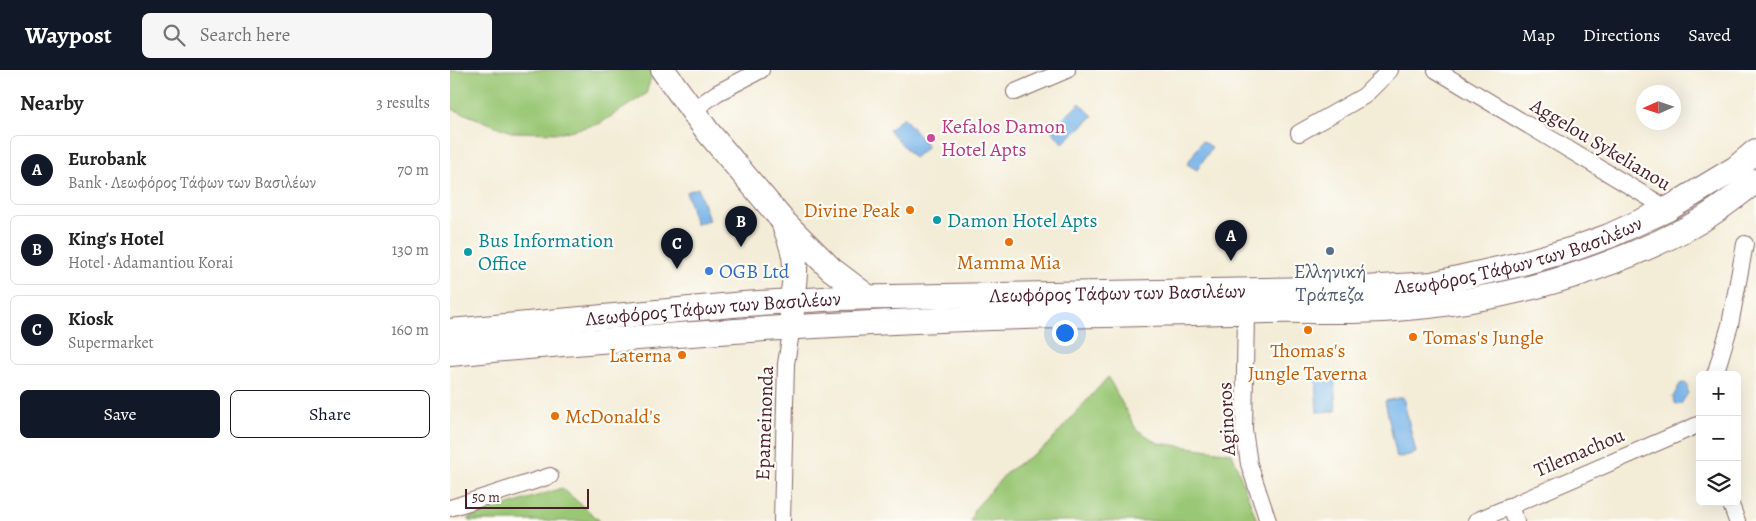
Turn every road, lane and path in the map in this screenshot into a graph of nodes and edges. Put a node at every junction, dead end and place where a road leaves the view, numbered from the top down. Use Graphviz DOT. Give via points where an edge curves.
graph roads {
  1 [pos="663,70"];
  2 [pos="761,70"];
  3 [pos="1067,70"];
  4 [pos="1390,70"];
  5 [pos="1436,70"];
  6 [pos="1016,92"];
  7 [pos="692,111"];
  8 [pos="1299,133"];
  9 [pos="1756,151"];
  10 [pos="1756,181"];
  11 [pos="1668,209"];
  12 [pos="783,221"];
  13 [pos="806,243"];
  14 [pos="1745,244"];
  15 [pos="868,298"];
  16 [pos="798,301"];
  17 [pos="1246,312"];
  18 [pos="792,326"];
  19 [pos="450,331"];
  20 [pos="450,354"];
  21 [pos="1716,371"];
  22 [pos="1696,426"];
  23 [pos="550,476"];
  24 [pos="1509,506"];
  25 [pos="1731,506"];
  26 [pos="450,508"];
  27 [pos="782,521"];
  28 [pos="1268,521"];
  29 [pos="1476,521"];
  30 [pos="1516,521"];
  31 [pos="1737,521"];
  1 -- 7 [label="main road"];
  2 -- 7 [label="street" via="717,93"];
  3 -- 6 [label="street"];
  4 -- 8 [label="street" via="1364,96"];
  5 -- 11 [label="street, Aggelou Sykelianou"];
  7 -- 12 [label="main road"];
  9 -- 11 [label="main road, Λεωφόρος Τάφων των Βασιλέων" via="1736,168"];
  10 -- 17 [label="main road, Λεωφόρος Τάφων των Βασιλέων" via="1686,229 1571,277 1524,290 1393,310"];
  11 -- 15 [label="main road, Λεωφόρος Τάφων των Βασιλέων" via="1573,249 1432,284"];
  12 -- 13 [label="main road"];
  12 -- 16 [label="main road" via="795,255"];
  13 -- 15 [label="main road" via="837,274"];
  13 -- 16 [label="main road" via="810,277"];
  14 -- 21 [label="street" via="1730,325"];
  15 -- 16 [label="main road, Λεωφόρος Τάφων των Βασιλέων"];
  16 -- 18 [label="main road"];
  16 -- 19 [label="main road, Λεωφόρος Τάφων των Βασιλέων"];
  17 -- 18 [label="main road, Λεωφόρος Τάφων των Βασιλέων"];
  17 -- 28 [label="street, Aginoros" via="1244,430 1249,464"];
  18 -- 20 [label="main road, Λεωφόρος Τάφων των Βασιλέων"];
  18 -- 27 [label="street, Epameinonda" via="786,364"];
  22 -- 24 [label="street, Tilemachou"];
  23 -- 26 [label="street"];
  24 -- 29 [label="street, Tilemachou"];
  24 -- 30 [label="street"];
  25 -- 31 [label="street"];
}
